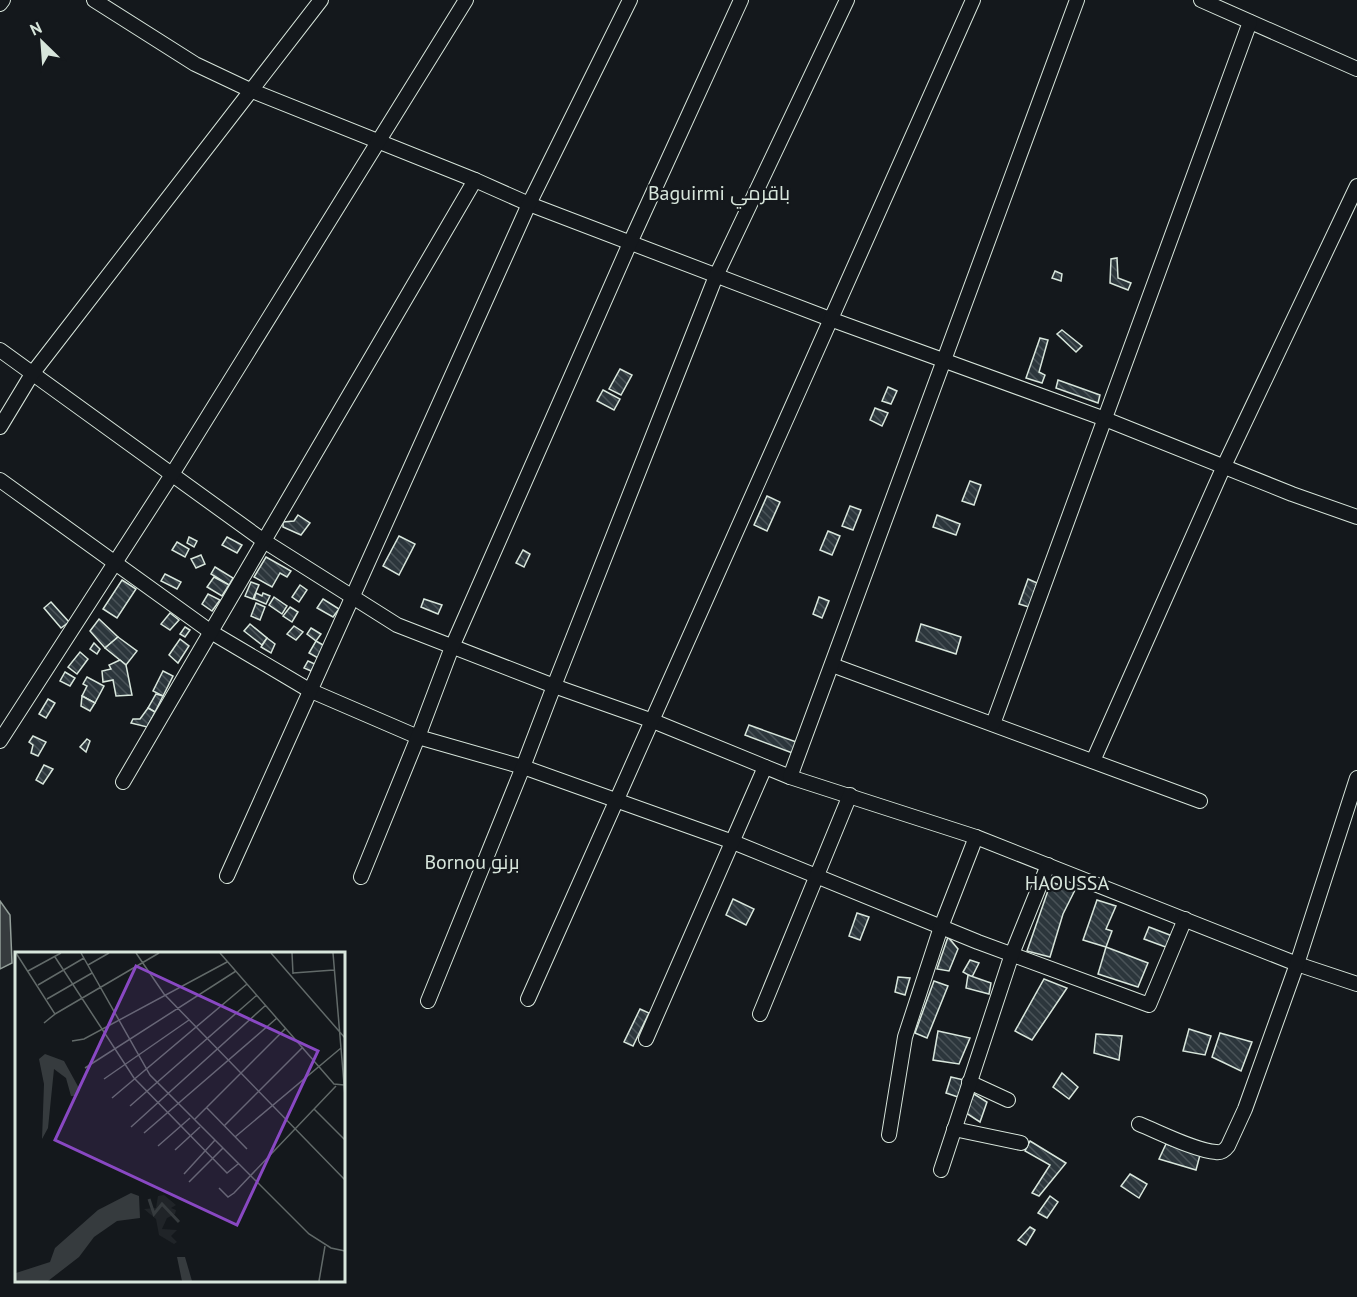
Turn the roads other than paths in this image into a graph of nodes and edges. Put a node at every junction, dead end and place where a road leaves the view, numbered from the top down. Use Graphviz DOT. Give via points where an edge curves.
graph roads {
  1 [pos="3,0"];
  2 [pos="94,0"];
  3 [pos="321,0"];
  4 [pos="466,0"];
  5 [pos="630,0"];
  6 [pos="741,0"];
  7 [pos="847,0"];
  8 [pos="973,0"];
  9 [pos="1077,0"];
  10 [pos="1201,0"];
  11 [pos="0,4"];
  12 [pos="1250,22"];
  13 [pos="1357,69"];
  14 [pos="250,90"];
  15 [pos="379,141"];
  16 [pos="475,180"];
  17 [pos="1357,186"];
  18 [pos="529,204"];
  19 [pos="630,243"];
  20 [pos="716,276"];
  21 [pos="830,320"];
  22 [pos="0,351"];
  23 [pos="945,361"];
  24 [pos="32,374"];
  25 [pos="1105,418"];
  26 [pos="0,427"];
  27 [pos="1224,466"];
  28 [pos="171,476"];
  29 [pos="0,480"];
  30 [pos="1357,517"];
  31 [pos="264,541"];
  32 [pos="116,564"];
  33 [pos="352,597"];
  34 [pos="211,632"];
  35 [pos="452,647"];
  36 [pos="832,665"];
  37 [pos="554,686"];
  38 [pos="309,690"];
  39 [pos="652,720"];
  40 [pos="993,724"];
  41 [pos="418,737"];
  42 [pos="0,741"];
  43 [pos="1093,761"];
  44 [pos="523,767"];
  45 [pos="765,767"];
  46 [pos="790,777"];
  47 [pos="1357,778"];
  48 [pos="123,782"];
  49 [pos="850,795"];
  50 [pos="617,801"];
  51 [pos="1200,801"];
  52 [pos="976,837"];
  53 [pos="733,842"];
  54 [pos="1048,865"];
  55 [pos="227,876"];
  56 [pos="816,876"];
  57 [pos="361,877"];
  58 [pos="1185,919"];
  59 [pos="941,927"];
  60 [pos="1012,954"];
  61 [pos="1297,964"];
  62 [pos="1357,984"];
  63 [pos="528,999"];
  64 [pos="428,1001"];
  65 [pos="760,1014"];
  66 [pos="646,1039"];
  67 [pos="969,1082"];
  68 [pos="1008,1100"];
  69 [pos="1139,1124"];
  70 [pos="954,1129"];
  71 [pos="890,1135"];
  72 [pos="1021,1143"];
  73 [pos="941,1170"];
  1 -- 11 [label="street"];
  2 -- 14 [label="street" via="195,64"];
  3 -- 14 [label="street"];
  4 -- 15 [label="street"];
  5 -- 18 [label="street"];
  6 -- 19 [label="street"];
  7 -- 20 [label="street"];
  8 -- 21 [label="street"];
  9 -- 23 [label="street"];
  10 -- 12 [label="street"];
  12 -- 13 [label="street"];
  12 -- 25 [label="street"];
  14 -- 15 [label="street"];
  14 -- 24 [label="street"];
  15 -- 16 [label="street"];
  15 -- 28 [label="street"];
  16 -- 18 [label="street"];
  16 -- 31 [label="street"];
  17 -- 27 [label="street"];
  18 -- 19 [label="street"];
  18 -- 33 [label="street"];
  19 -- 20 [label="street"];
  19 -- 35 [label="street"];
  20 -- 21 [label="street"];
  20 -- 37 [label="street"];
  21 -- 23 [label="street"];
  21 -- 39 [label="street"];
  22 -- 24 [label="street"];
  23 -- 25 [label="street"];
  23 -- 36 [label="street"];
  24 -- 26 [label="street"];
  24 -- 28 [label="street"];
  25 -- 27 [label="street"];
  25 -- 40 [label="street"];
  27 -- 30 [label="street"];
  27 -- 43 [label="street"];
  28 -- 31 [label="street"];
  28 -- 32 [label="street"];
  29 -- 32 [label="street"];
  31 -- 33 [label="street"];
  31 -- 34 [label="street"];
  32 -- 34 [label="street"];
  32 -- 42 [label="street"];
  33 -- 35 [label="street" via="396,625"];
  33 -- 38 [label="street"];
  34 -- 38 [label="street"];
  34 -- 48 [label="street"];
  35 -- 37 [label="street"];
  35 -- 41 [label="street"];
  36 -- 40 [label="street"];
  36 -- 46 [label="street"];
  37 -- 39 [label="street"];
  37 -- 44 [label="street"];
  38 -- 41 [label="street"];
  38 -- 55 [label="street"];
  39 -- 45 [label="street"];
  39 -- 50 [label="street"];
  40 -- 43 [label="street"];
  41 -- 44 [label="street"];
  41 -- 57 [label="street"];
  43 -- 51 [label="street"];
  44 -- 50 [label="street"];
  44 -- 64 [label="street"];
  45 -- 46 [label="street"];
  45 -- 53 [label="street"];
  46 -- 49 [label="street"];
  47 -- 61 [label="street"];
  49 -- 52 [label="street"];
  49 -- 56 [label="street"];
  50 -- 53 [label="street"];
  50 -- 63 [label="street"];
  52 -- 54 [label="street"];
  52 -- 59 [label="street"];
  53 -- 56 [label="street"];
  53 -- 66 [label="street"];
  54 -- 58 [label="street"];
  54 -- 60 [label="street"];
  56 -- 59 [label="street"];
  56 -- 65 [label="street"];
  58 -- 60 [label="street" via="1149,1005"];
  58 -- 61 [label="street"];
  59 -- 60 [label="street"];
  59 -- 71 [label="street" via="905,1037"];
  60 -- 67 [label="street"];
  61 -- 62 [label="street"];
  61 -- 69 [label="street" via="1245,1109 1224,1151 1204,1150"];
  67 -- 68 [label="street"];
  67 -- 70 [label="street"];
  70 -- 72 [label="street"];
  70 -- 73 [label="street"];
}
